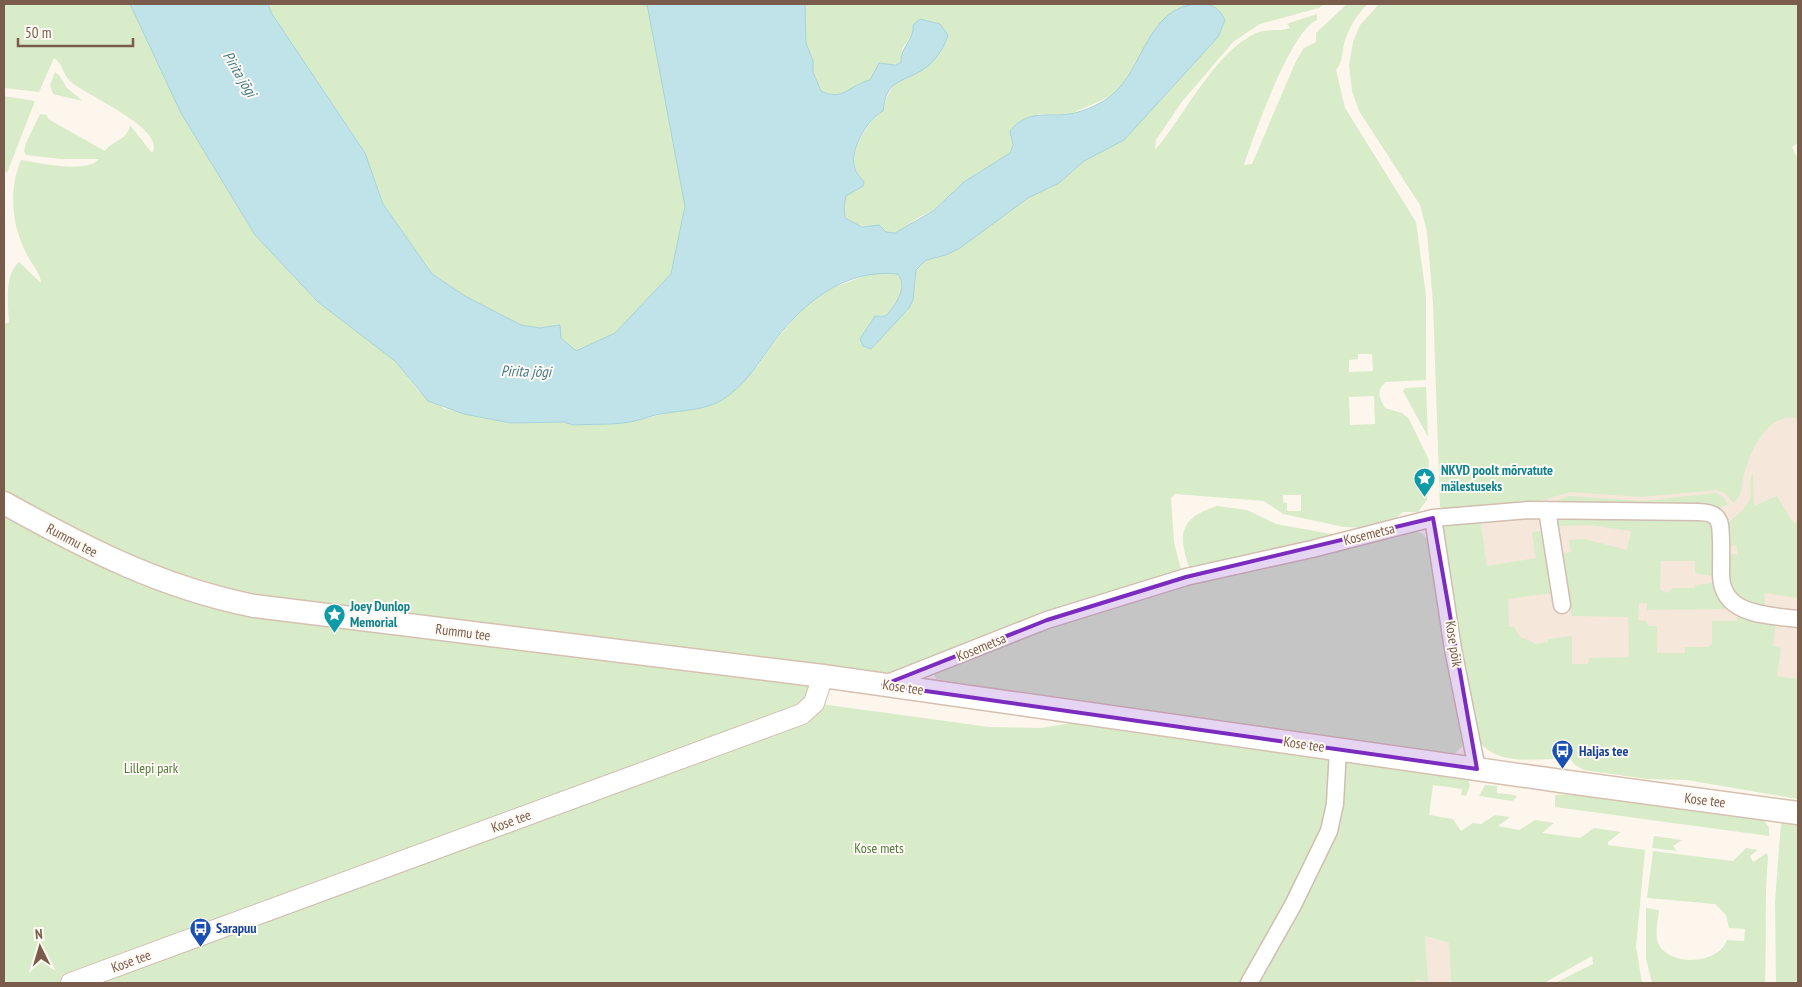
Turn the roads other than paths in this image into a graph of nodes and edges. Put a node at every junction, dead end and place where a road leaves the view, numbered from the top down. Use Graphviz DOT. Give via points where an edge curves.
graph roads {
  1 [pos="4,502"];
  2 [pos="1547,510"];
  3 [pos="1433,518"];
  4 [pos="1562,605"];
  5 [pos="1798,619"];
  6 [pos="822,676"];
  7 [pos="883,685"];
  8 [pos="1338,749"];
  9 [pos="1477,770"];
  10 [pos="1798,812"];
  11 [pos="71,983"];
  12 [pos="1249,983"];
  1 -- 6 [label="main road, Rummu tee" via="118,564 181,588 231,602"];
  2 -- 3 [label="street, Kosemetsa"];
  2 -- 4 [label="street"];
  2 -- 5 [label="street, Kosemetsa" via="1712,514 1720,525 1721,577 1729,599 1744,610"];
  3 -- 7 [label="street, Kosemetsa" via="1186,577 1047,620"];
  3 -- 9 [label="street, Kose põik"];
  6 -- 7 [label="main road, Kose tee"];
  6 -- 11 [label="street, Kose tee" via="814,703 802,714"];
  7 -- 8 [label="main road, Kose tee"];
  8 -- 9 [label="main road, Kose tee"];
  8 -- 12 [label="street" via="1336,804 1329,831 1293,905"];
  9 -- 10 [label="main road, Kose tee"];
}
